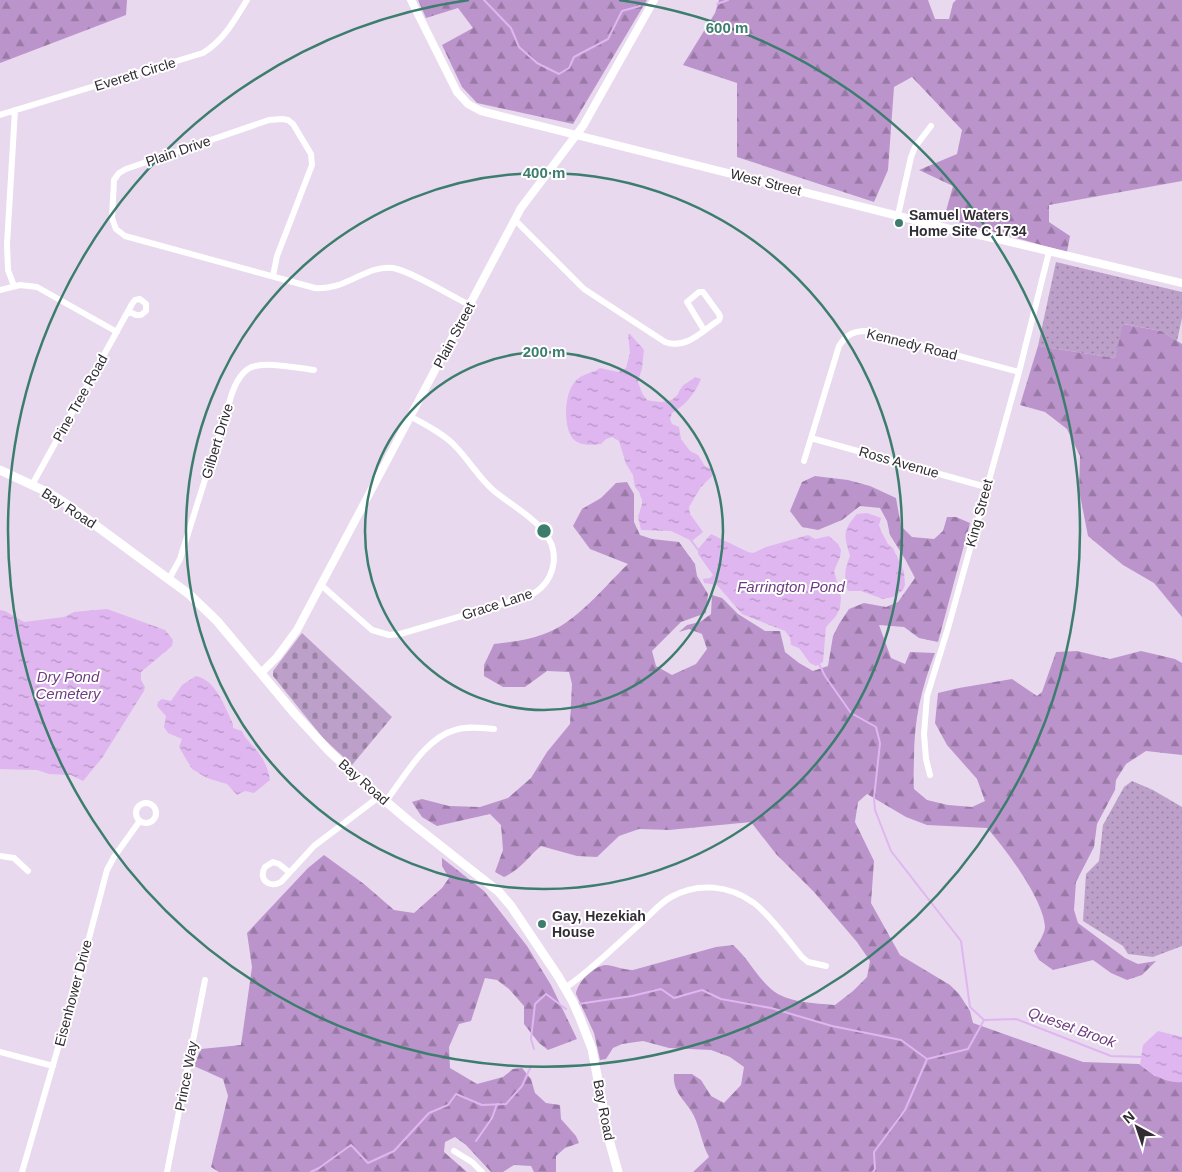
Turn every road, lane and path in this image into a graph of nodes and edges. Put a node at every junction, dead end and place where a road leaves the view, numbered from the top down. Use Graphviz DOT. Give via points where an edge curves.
graph roads {
  1 [pos="246,0"];
  2 [pos="411,0"];
  3 [pos="654,0"];
  4 [pos="15,110"];
  5 [pos="0,115"];
  6 [pos="931,126"];
  7 [pos="576,136"];
  8 [pos="898,215"];
  9 [pos="515,220"];
  10 [pos="1049,252"];
  11 [pos="272,276"];
  12 [pos="1182,283"];
  13 [pos="14,286"];
  14 [pos="0,290"];
  15 [pos="470,305"];
  16 [pos="128,311"];
  17 [pos="704,330"];
  18 [pos="117,332"];
  19 [pos="314,370"];
  20 [pos="1018,372"];
  21 [pos="410,416"];
  22 [pos="811,438"];
  23 [pos="804,461"];
  24 [pos="0,470"];
  25 [pos="32,485"];
  26 [pos="986,487"];
  27 [pos="169,579"];
  28 [pos="321,585"];
  29 [pos="261,673"];
  30 [pos="494,729"];
  31 [pos="930,775"];
  32 [pos="383,799"];
  33 [pos="140,822"];
  34 [pos="0,856"];
  35 [pos="28,871"];
  36 [pos="290,872"];
  37 [pos="826,966"];
  38 [pos="205,980"];
  39 [pos="565,988"];
  40 [pos="0,1052"];
  41 [pos="53,1066"];
  42 [pos="454,1151"];
  43 [pos="22,1172"];
  44 [pos="167,1172"];
  45 [pos="482,1172"];
  46 [pos="618,1172"];
  1 -- 4 [label="street, Everett Circle" via="220,41 203,53"];
  2 -- 7 [label="street, West Street" via="457,92 468,104 488,114"];
  3 -- 7 [label="street, Plain Street"];
  4 -- 5 [label="street, Everett Circle"];
  4 -- 13 [label="street" via="7,249 8,270"];
  6 -- 8 [label="street" via="911,157"];
  7 -- 8 [label="street, West Street"];
  7 -- 9 [label="street, Plain Street"];
  8 -- 10 [label="street, West Street"];
  9 -- 15 [label="street, Plain Street"];
  9 -- 17 [label="street" via="584,289 654,337 675,345 693,339"];
  10 -- 12 [label="street, West Street"];
  10 -- 20 [label="street, King Street"];
  11 -- 11 [label="street, Plain Drive" via="120,233 112,218 116,177 126,169 269,120 291,122 311,154 312,165"];
  11 -- 15 [label="street, Plain Drive" via="322,289 342,285 380,268 392,268"];
  13 -- 14 [label="street"];
  13 -- 18 [label="street" via="37,286"];
  15 -- 21 [label="street, Plain Street"];
  16 -- 18 [label="street, Pine Tree Road"];
  17 -- 17 [label="street" via="687,303 702,291 720,318"];
  18 -- 25 [label="street, Pine Tree Road"];
  19 -- 27 [label="street, Gilbert Drive" via="266,365 254,366 242,375 230,400 180,559"];
  20 -- 22 [label="street, Kennedy Road" via="858,331 844,338 839,346"];
  20 -- 26 [label="street, King Street"];
  21 -- 28 [label="street, Plain Street"];
  21 -- 28 [label="street, Grace Lane" via="448,439 484,481 546,533 554,554 550,576 540,589 527,597 389,635 372,630"];
  22 -- 23 [label="street, Kennedy Road"];
  22 -- 26 [label="street, Ross Avenue"];
  24 -- 25 [label="main road, Bay Road"];
  25 -- 27 [label="main road, Bay Road" via="68,505"];
  26 -- 31 [label="street, King Street" via="928,696 924,734"];
  27 -- 29 [label="main road, Bay Road" via="217,621"];
  28 -- 29 [label="street, Plain Street" via="292,637"];
  29 -- 32 [label="main road, Bay Road" via="317,740"];
  30 -- 32 [label="street" via="462,728 440,736"];
  32 -- 36 [label="street" via="323,838"];
  32 -- 39 [label="main road, Bay Road" via="499,892"];
  33 -- 41 [label="street, Eisenhower Drive" via="107,870"];
  34 -- 35 [label="street" via="14,858"];
  37 -- 39 [label="street" via="808,962 802,957 754,903 731,890 697,888 670,897 599,962"];
  38 -- 44 [label="street, Prince Way"];
  39 -- 46 [label="main road, Bay Road" via="592,1049"];
  40 -- 41 [label="street"];
  41 -- 43 [label="street, Eisenhower Drive"];
  42 -- 45 [label="street"];
}
